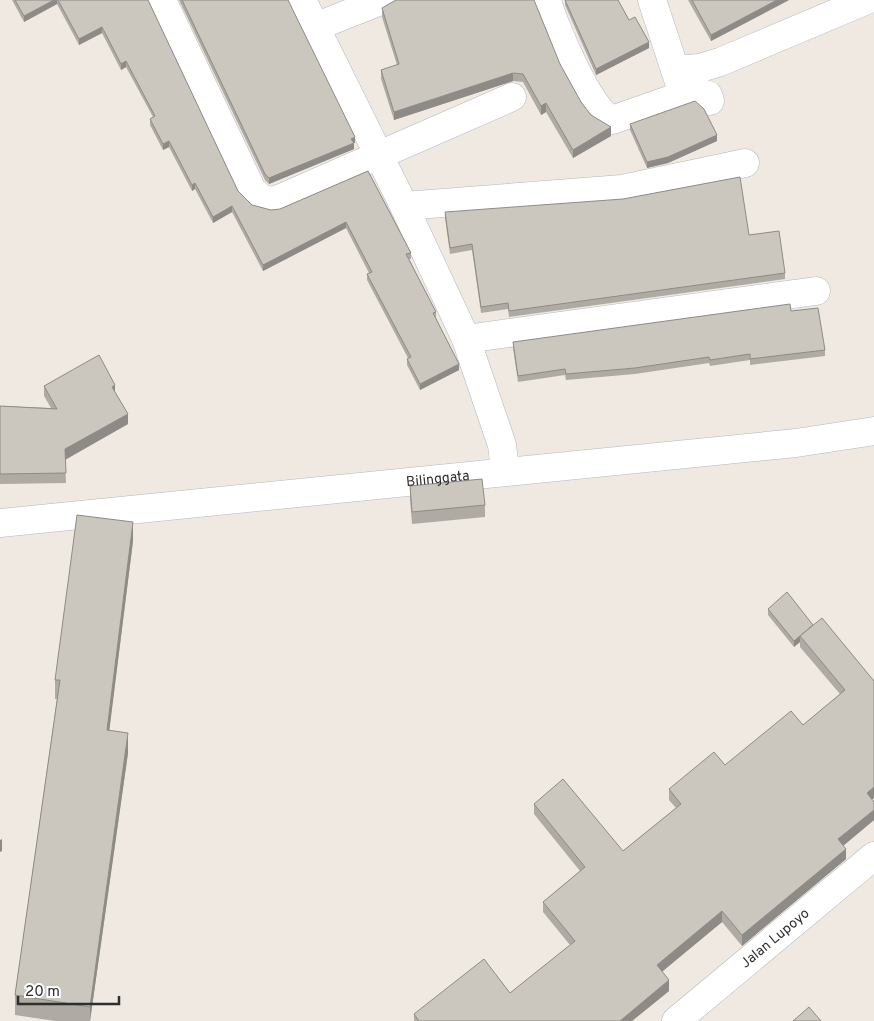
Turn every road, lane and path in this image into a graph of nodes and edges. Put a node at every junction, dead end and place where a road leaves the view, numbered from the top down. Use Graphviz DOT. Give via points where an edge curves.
graph roads {
  1 [pos="162,0"];
  2 [pos="302,0"];
  3 [pos="383,0"];
  4 [pos="547,0"];
  5 [pos="652,0"];
  6 [pos="858,2"];
  7 [pos="316,27"];
  8 [pos="679,82"];
  9 [pos="512,97"];
  10 [pos="710,101"];
  11 [pos="379,155"];
  12 [pos="745,163"];
  13 [pos="404,206"];
  14 [pos="816,291"];
  15 [pos="466,339"];
  16 [pos="874,431"];
  17 [pos="504,459"];
  18 [pos="0,522"];
  19 [pos="874,856"];
  20 [pos="676,1021"];
  1 -- 11 [label="street" via="252,190 262,199 274,200"];
  2 -- 7 [label="street"];
  3 -- 7 [label="street"];
  4 -- 8 [label="street" via="573,65 608,119 612,120"];
  5 -- 8 [label="street"];
  6 -- 8 [label="street" via="700,68"];
  7 -- 11 [label="street"];
  8 -- 10 [label="street" via="702,92"];
  9 -- 11 [label="street"];
  11 -- 13 [label="street"];
  12 -- 13 [label="street" via="622,189"];
  13 -- 15 [label="street"];
  14 -- 15 [label="street"];
  15 -- 17 [label="street"];
  16 -- 17 [label="street, Bilinggata" via="796,443"];
  17 -- 18 [label="street, Bilinggata"];
  19 -- 20 [label="street, Jalan Lupoyo"];
}
